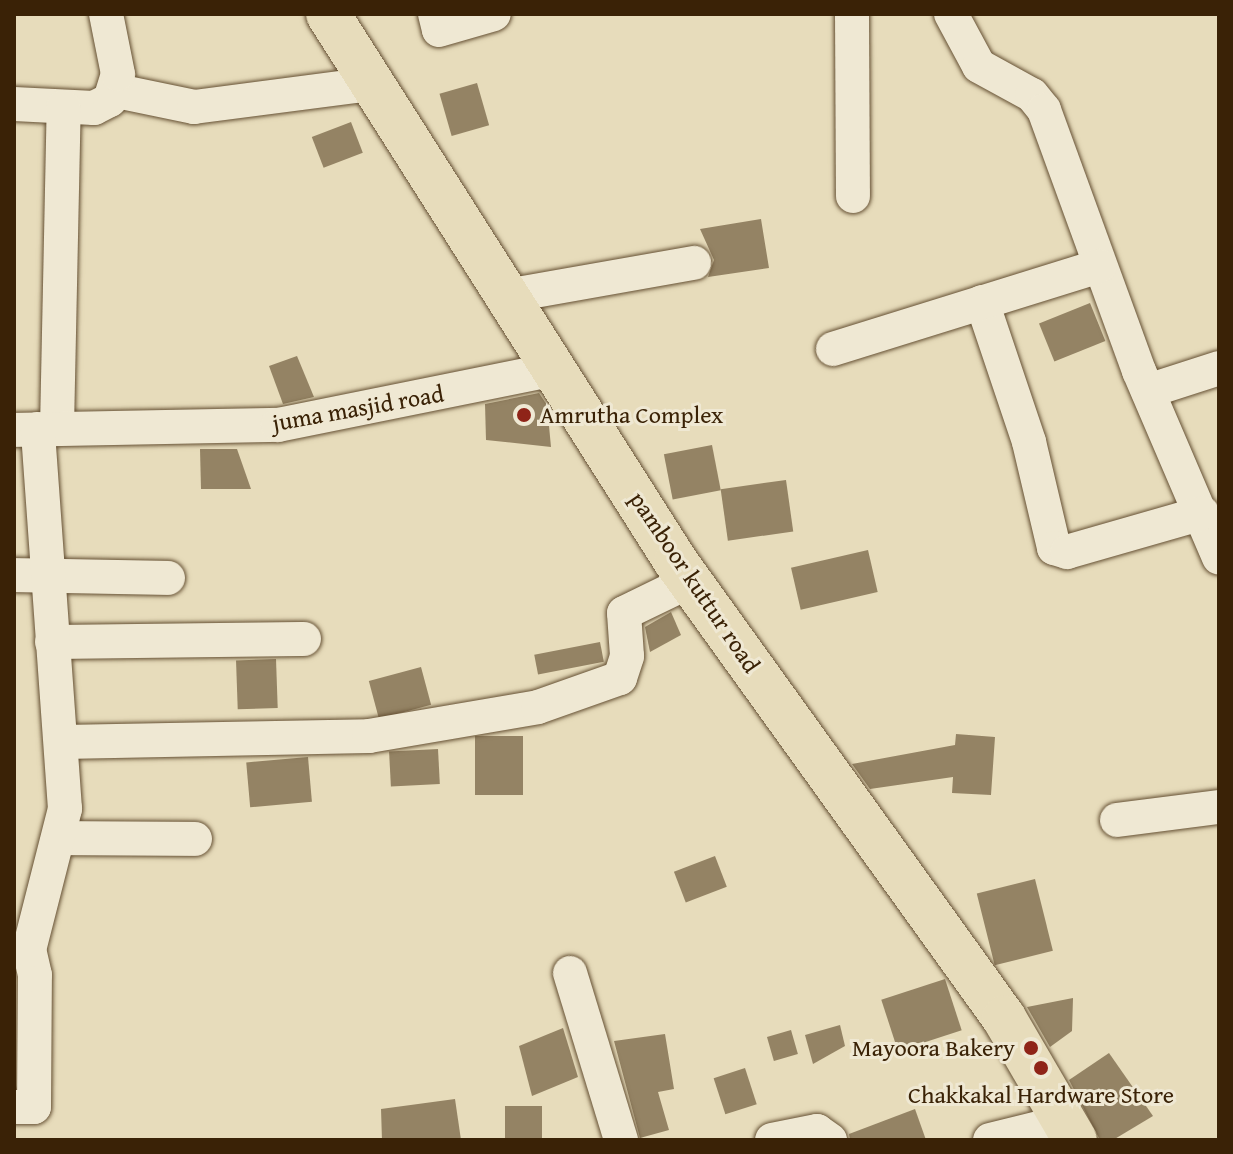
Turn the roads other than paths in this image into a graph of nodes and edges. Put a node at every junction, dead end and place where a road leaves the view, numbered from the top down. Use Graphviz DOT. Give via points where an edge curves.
graph roads {
  1 [pos="106,14"];
  2 [pos="328,14"];
  3 [pos="494,14"];
  4 [pos="852,14"];
  5 [pos="951,14"];
  6 [pos="437,22"];
  7 [pos="372,84"];
  8 [pos="117,91"];
  9 [pos="14,104"];
  10 [pos="64,107"];
  11 [pos="853,196"];
  12 [pos="694,263"];
  13 [pos="1099,266"];
  14 [pos="506,296"];
  15 [pos="982,302"];
  16 [pos="833,349"];
  17 [pos="1219,368"];
  18 [pos="555,369"];
  19 [pos="1148,391"];
  20 [pos="36,429"];
  21 [pos="1203,513"];
  22 [pos="1219,558"];
  23 [pos="29,575"];
  24 [pos="168,578"];
  25 [pos="690,581"];
  26 [pos="304,639"];
  27 [pos="52,642"];
  28 [pos="63,742"];
  29 [pos="1219,807"];
  30 [pos="1117,820"];
  31 [pos="61,838"];
  32 [pos="195,839"];
  33 [pos="22,951"];
  34 [pos="570,973"];
  35 [pos="14,1107"];
  36 [pos="1067,1131"];
  37 [pos="621,1140"];
  38 [pos="772,1140"];
  39 [pos="830,1140"];
  40 [pos="990,1140"];
  1 -- 8 [label="street"];
  2 -- 7 [label="main road, pamboor kuttur road"];
  3 -- 6 [label="street"];
  4 -- 11 [label="street"];
  5 -- 13 [label="street" via="979,66 1022,88 1044,110"];
  7 -- 8 [label="street" via="194,107"];
  7 -- 14 [label="main road, pamboor kuttur road"];
  8 -- 10 [label="street" via="94,108"];
  9 -- 10 [label="street"];
  10 -- 20 [label="street"];
  12 -- 14 [label="street"];
  13 -- 15 [label="street"];
  13 -- 19 [label="street"];
  14 -- 18 [label="main road, pamboor kuttur road"];
  15 -- 16 [label="street"];
  15 -- 21 [label="street" via="1029,442 1054,548 1067,552"];
  17 -- 19 [label="street"];
  18 -- 20 [label="street, juma masjid road" via="278,425"];
  18 -- 25 [label="main road, pamboor kuttur road"];
  19 -- 21 [label="street"];
  20 -- 23 [label="street"];
  21 -- 22 [label="street"];
  23 -- 24 [label="street"];
  23 -- 27 [label="street"];
  25 -- 28 [label="street" via="624,613 627,656 620,678 538,707 369,736"];
  25 -- 36 [label="main road, pamboor kuttur road" via="1004,1018"];
  26 -- 27 [label="street"];
  27 -- 28 [label="street"];
  28 -- 31 [label="street"];
  29 -- 30 [label="street"];
  31 -- 32 [label="street"];
  31 -- 33 [label="street"];
  33 -- 35 [label="street" via="35,975 34,1107"];
  34 -- 37 [label="street"];
  36 -- 40 [label="street"];
  38 -- 39 [label="street" via="817,1131"];
}
